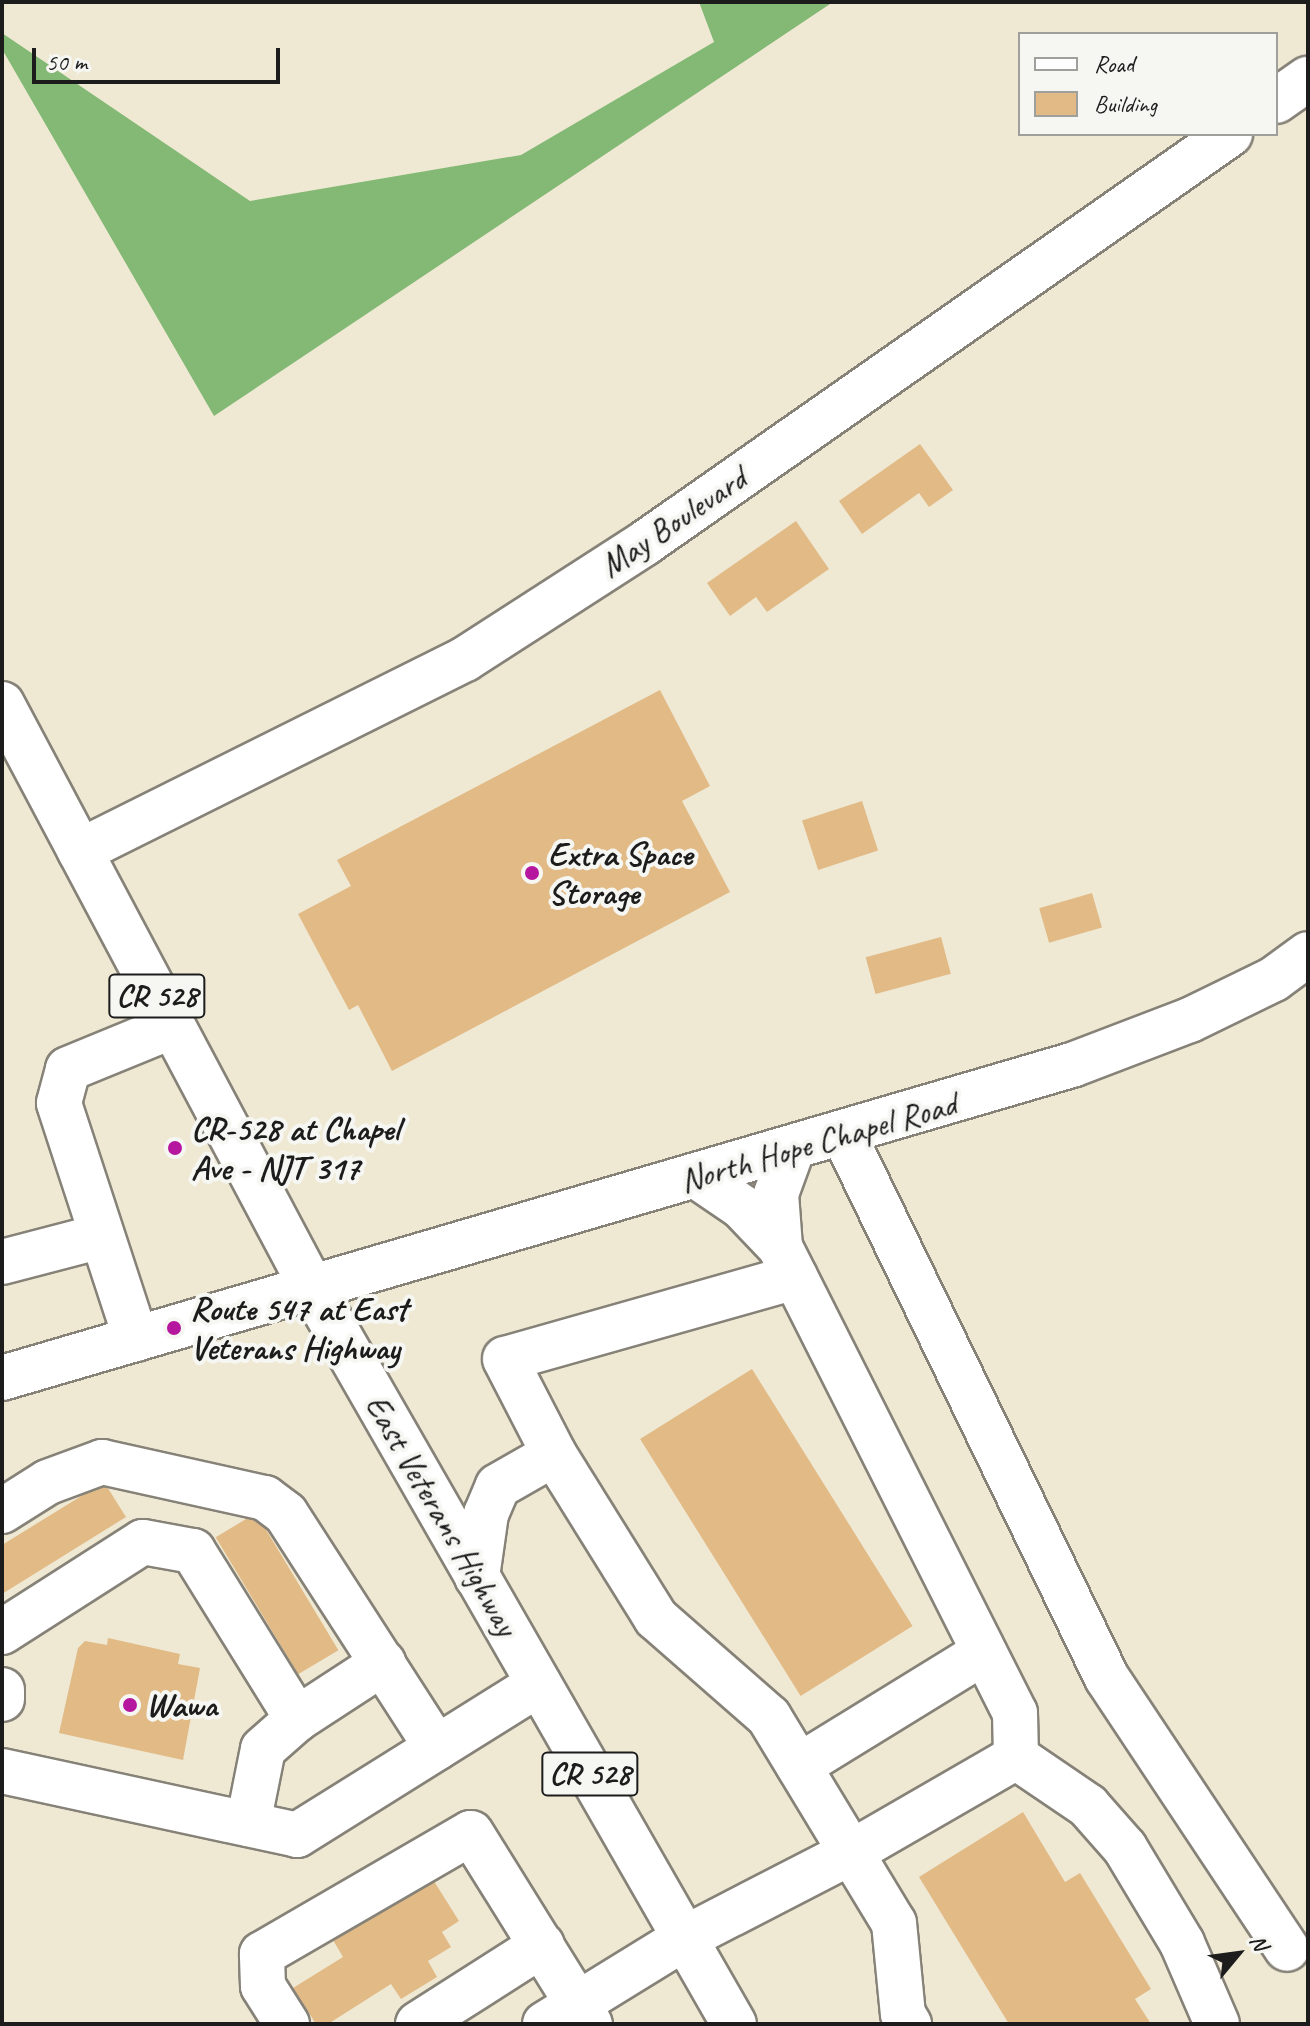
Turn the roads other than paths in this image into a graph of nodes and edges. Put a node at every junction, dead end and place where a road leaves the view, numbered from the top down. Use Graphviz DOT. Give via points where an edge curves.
graph roads {
  1 [pos="1308,79"];
  2 [pos="1278,100"];
  3 [pos="1227,136"];
  4 [pos="2,704"];
  5 [pos="80,851"];
  6 [pos="1308,954"];
  7 [pos="173,1026"];
  8 [pos="844,1135"];
  9 [pos="792,1150"];
  10 [pos="698,1177"];
  11 [pos="102,1236"];
  12 [pos="2,1262"];
  13 [pos="788,1262"];
  14 [pos="312,1288"];
  15 [pos="136,1339"];
  16 [pos="2,1378"];
  17 [pos="554,1454"];
  18 [pos="179,1479"];
  19 [pos="2,1511"];
  20 [pos="168,1547"];
  21 [pos="477,1577"];
  22 [pos="2,1632"];
  23 [pos="984,1652"];
  24 [pos="383,1663"];
  25 [pos="539,1684"];
  26 [pos="2,1690"];
  27 [pos="2,1699"];
  28 [pos="297,1719"];
  29 [pos="437,1748"];
  30 [pos="1016,1757"];
  31 [pos="799,1766"];
  32 [pos="2,1771"];
  33 [pos="248,1824"];
  34 [pos="850,1853"];
  35 [pos="685,1938"];
  36 [pos="542,1945"];
  37 [pos="1287,1949"];
  38 [pos="571,2017"];
  39 [pos="287,2024"];
  40 [pos="418,2024"];
  41 [pos="734,2024"];
  42 [pos="909,2024"];
  43 [pos="1217,2024"];
  1 -- 2 [label="main road"];
  3 -- 5 [label="main road, May Boulevard" via="645,543 465,659"];
  4 -- 5 [label="main road, East Veterans Highway / CR 528"];
  5 -- 7 [label="main road, East Veterans Highway / CR 528"];
  6 -- 8 [label="main road, North Hope Chapel Road" via="1274,979 1190,1020 1072,1065"];
  7 -- 11 [label="main road" via="68,1069 59,1103"];
  7 -- 14 [label="main road, East Veterans Highway / CR 528"];
  8 -- 9 [label="main road, North Hope Chapel Road"];
  8 -- 37 [label="main road" via="1107,1678"];
  9 -- 10 [label="main road, North Hope Chapel Road"];
  9 -- 13 [label="main road" via="776,1194"];
  10 -- 13 [label="main road" via="742,1207"];
  10 -- 14 [label="main road, North Hope Chapel Road"];
  11 -- 12 [label="main road"];
  11 -- 15 [label="main road"];
  13 -- 17 [label="main road" via="505,1359"];
  13 -- 23 [label="main road"];
  14 -- 15 [label="main road, North Hope Chapel Road"];
  14 -- 21 [label="main road, East Veterans Highway / CR 528"];
  15 -- 16 [label="main road, North Hope Chapel Road"];
  17 -- 21 [label="main road" via="498,1486 486,1514"];
  17 -- 31 [label="main road" via="656,1618 769,1717"];
  18 -- 19 [label="main road" via="102,1462 48,1482"];
  18 -- 20 [label="main road"];
  18 -- 24 [label="main road" via="265,1498 286,1514"];
  20 -- 22 [label="main road" via="143,1542"];
  20 -- 28 [label="main road" via="193,1551"];
  21 -- 25 [label="main road, East Veterans Highway / CR 528"];
  23 -- 30 [label="main road" via="1015,1713"];
  23 -- 31 [label="main road"];
  24 -- 28 [label="main road"];
  24 -- 29 [label="main road"];
  25 -- 29 [label="main road"];
  25 -- 35 [label="main road, East Veterans Highway / CR 528"];
  26 -- 27 [label="main road"];
  28 -- 33 [label="main road" via="263,1749"];
  29 -- 33 [label="main road" via="297,1835"];
  30 -- 34 [label="main road"];
  30 -- 43 [label="main road" via="1088,1806 1125,1848 1182,1943"];
  31 -- 34 [label="main road"];
  32 -- 33 [label="main road"];
  34 -- 35 [label="main road"];
  34 -- 42 [label="main road" via="894,1923 903,2014"];
  35 -- 38 [label="main road"];
  35 -- 41 [label="main road, East Veterans Highway / CR 528"];
  36 -- 38 [label="main road"];
  36 -- 39 [label="main road" via="471,1833 262,1954 263,1986"];
  36 -- 40 [label="main road"];
}
